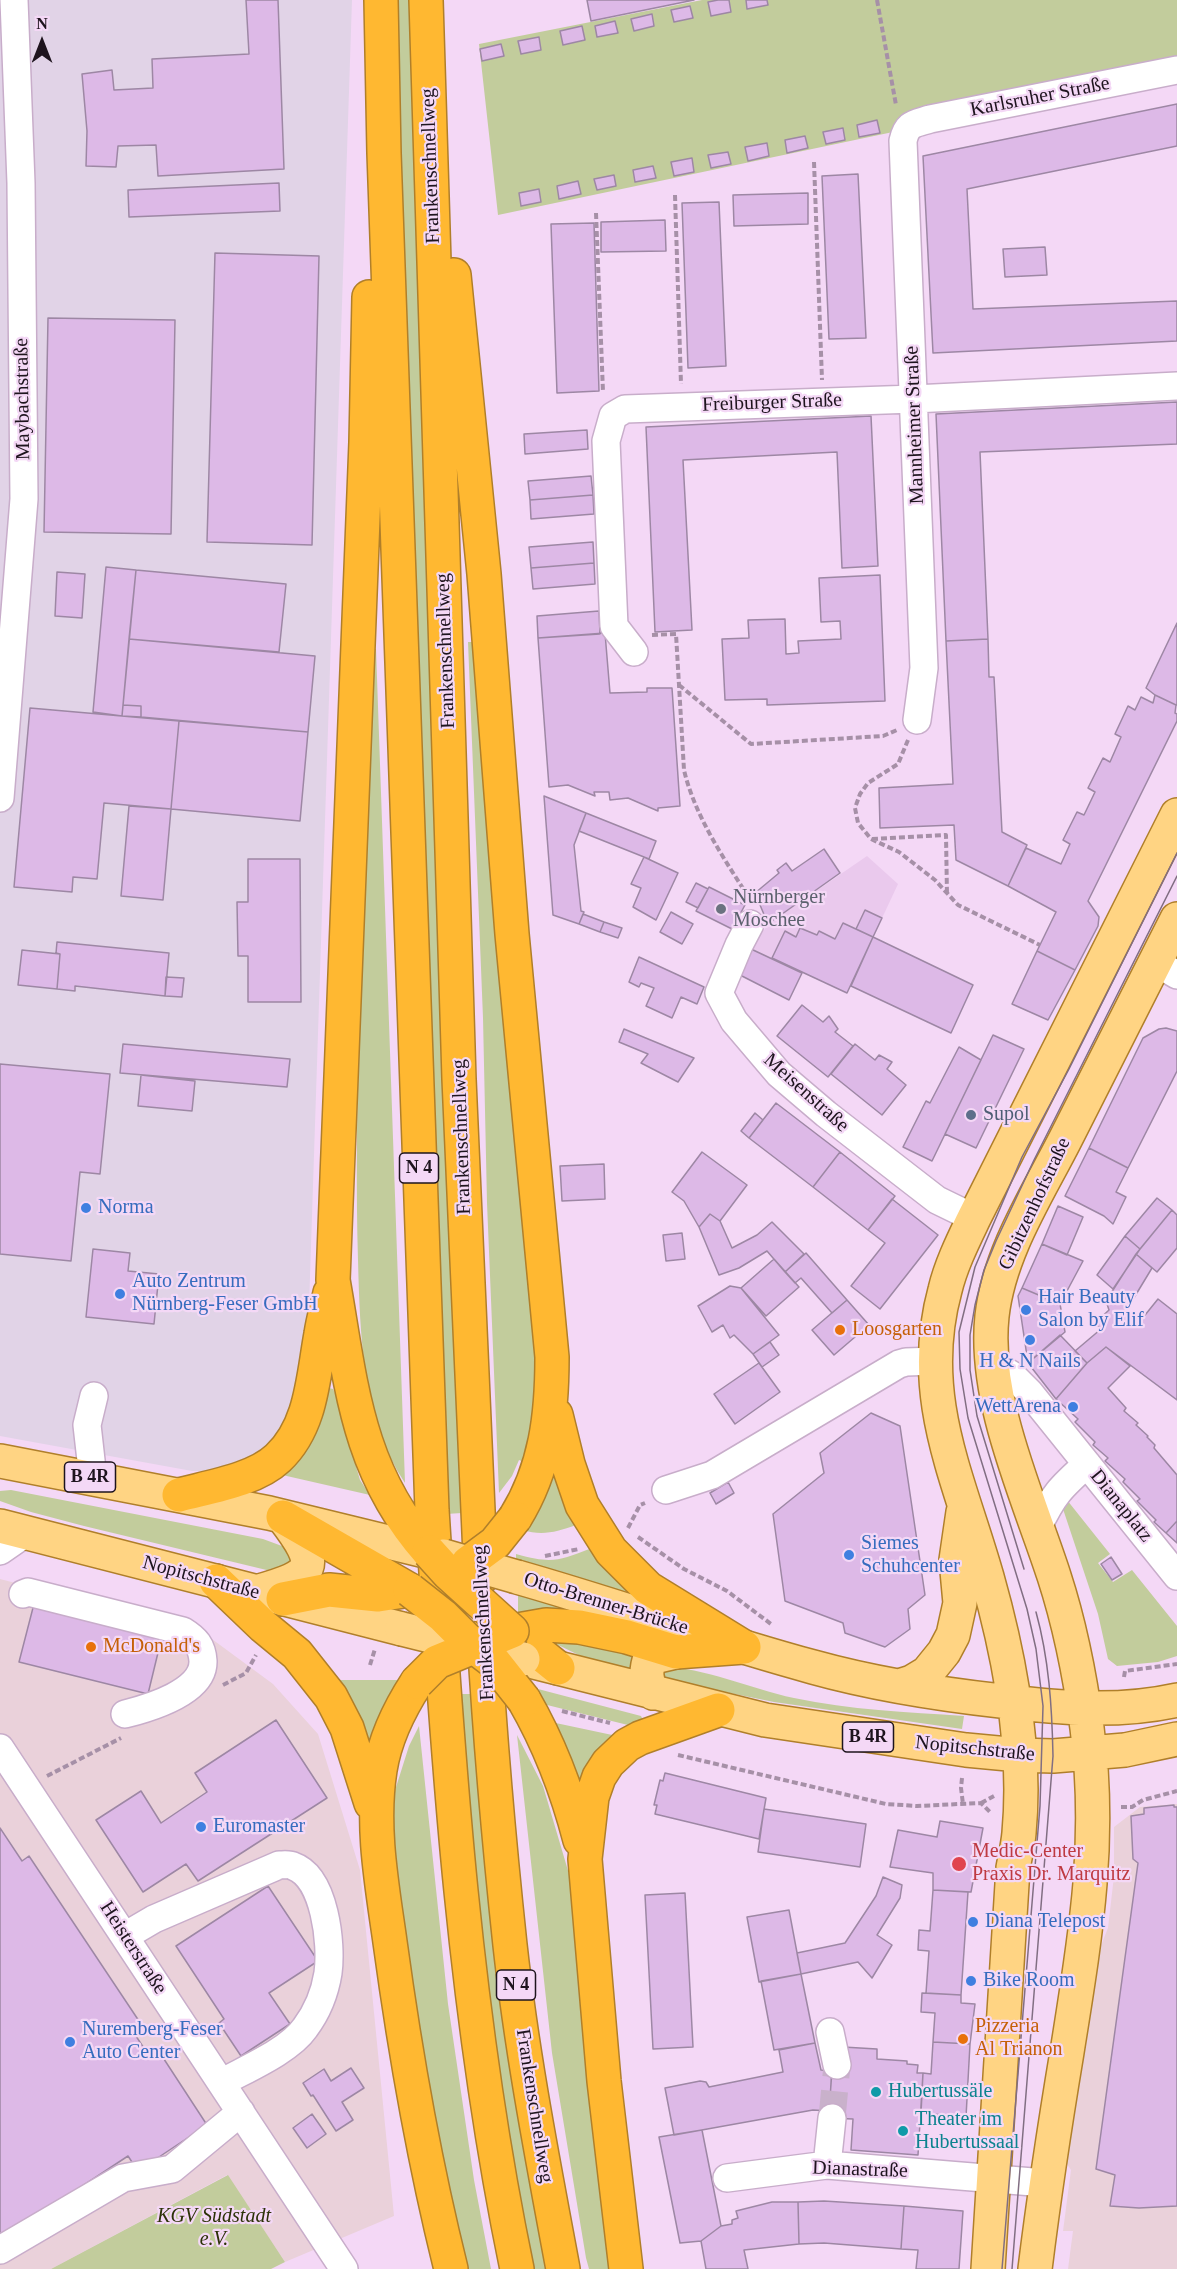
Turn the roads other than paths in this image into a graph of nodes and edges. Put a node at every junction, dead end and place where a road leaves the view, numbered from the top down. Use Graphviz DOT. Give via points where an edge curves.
graph roads {
  1 [pos="14,0"];
  2 [pos="381,0"];
  3 [pos="426,0"];
  4 [pos="427,39"];
  5 [pos="382,61"];
  6 [pos="1177,70"];
  7 [pos="906,130"];
  8 [pos="11,236"];
  9 [pos="1177,386"];
  10 [pos="914,399"];
  11 [pos="634,652"];
  12 [pos="917,720"];
  13 [pos="0,798"];
  14 [pos="1177,815"];
  15 [pos="1177,919"];
  16 [pos="750,924"];
  17 [pos="1166,968"];
  18 [pos="974,1218"];
  19 [pos="333,1280"];
  20 [pos="936,1360"];
  21 [pos="1002,1369"];
  22 [pos="94,1396"];
  23 [pos="552,1401"];
  24 [pos="0,1461"];
  25 [pos="1087,1464"];
  26 [pos="93,1478"];
  27 [pos="666,1490"];
  28 [pos="179,1495"];
  29 [pos="964,1504"];
  30 [pos="283,1517"];
  31 [pos="1038,1527"];
  32 [pos="9,1536"];
  33 [pos="448,1563"];
  34 [pos="1177,1576"];
  35 [pos="216,1581"];
  36 [pos="403,1589"];
  37 [pos="23,1594"];
  38 [pos="269,1596"];
  39 [pos="519,1639"];
  40 [pos="474,1646"];
  41 [pos="744,1647"];
  42 [pos="676,1652"];
  43 [pos="898,1686"];
  44 [pos="653,1693"];
  45 [pos="1177,1700"];
  46 [pos="1015,1703"];
  47 [pos="1084,1708"];
  48 [pos="718,1710"];
  49 [pos="125,1714"];
  50 [pos="1177,1739"];
  51 [pos="0,1748"];
  52 [pos="1089,1753"];
  53 [pos="1019,1755"];
  54 [pos="377,1819"];
  55 [pos="585,1859"];
  56 [pos="124,1936"];
  57 [pos="830,2032"];
  58 [pos="837,2065"];
  59 [pos="221,2083"];
  60 [pos="241,2112"];
  61 [pos="832,2118"];
  62 [pos="827,2165"];
  63 [pos="727,2178"];
  64 [pos="993,2179"];
  65 [pos="1045,2183"];
  66 [pos="0,2250"];
  67 [pos="344,2269"];
  68 [pos="451,2269"];
  69 [pos="518,2269"];
  70 [pos="562,2269"];
  71 [pos="626,2269"];
  72 [pos="988,2269"];
  73 [pos="1035,2269"];
  1 -- 8 [label="street, Maybachstraße"];
  2 -- 5 [label="highway"];
  3 -- 4 [label="highway, Frankenschnellweg"];
  4 -- 23 [label="highway" via="484,574 511,923 550,1320"];
  4 -- 70 [label="highway, Frankenschnellweg / N 4" via="461,1112 490,1732 510,1946 536,2127"];
  5 -- 19 [label="highway" via="371,210 366,442"];
  5 -- 69 [label="highway, N 4" via="432,1510 459,1879 490,2120"];
  6 -- 7 [label="street, Karlsruher Straße" via="930,119"];
  7 -- 10 [label="street, Mannheimer Straße" via="903,141"];
  8 -- 13 [label="street, Maybachstraße" via="24,499"];
  9 -- 10 [label="street, Freiburger Straße"];
  10 -- 11 [label="street, Freiburger Straße" via="625,409 613,416 606,441 614,626"];
  10 -- 12 [label="street, Mannheimer Straße" via="924,668"];
  14 -- 18 [label="main road"];
  15 -- 17 [label="main road, Gibitzenhofstraße"];
  16 -- 18 [label="street, Meisenstraße" via="719,993 734,1021 779,1074 826,1114 937,1200"];
  17 -- 21 [label="main road, Gibitzenhofstraße" via="1023,1221 1008,1256 991,1333"];
  18 -- 20 [label="main road" via="944,1292"];
  19 -- 28 [label="highway" via="310,1398 294,1437 277,1459 258,1470"];
  19 -- 33 [label="highway" via="360,1428 378,1476 397,1511"];
  20 -- 27 [label="street" via="898,1364 712,1475"];
  20 -- 29 [label="main road" via="939,1419"];
  21 -- 25 [label="street, Dianaplatz" via="1029,1392"];
  21 -- 31 [label="main road, Gibitzenhofstraße" via="1004,1423"];
  22 -- 26 [label="street" via="87,1425"];
  23 -- 33 [label="highway, bridge" via="540,1466 515,1518 495,1543"];
  23 -- 41 [label="highway" via="576,1489 590,1521 614,1537 621,1563 648,1588"];
  24 -- 26 [label="main road, B 4R"];
  25 -- 31 [label="street, Dianaplatz" via="1050,1501"];
  25 -- 34 [label="street, Dianaplatz"];
  26 -- 28 [label="main road, B 4R"];
  28 -- 30 [label="main road, B 4R"];
  29 -- 43 [label="main road" via="956,1560 960,1603 953,1635 927,1673"];
  29 -- 46 [label="main road" via="999,1623"];
  30 -- 33 [label="main road, Otto-Brenner-Brücke / B 4R" via="397,1544"];
  30 -- 36 [label="highway"];
  30 -- 38 [label="main road" via="304,1546 308,1564 305,1572"];
  31 -- 47 [label="main road, Gibitzenhofstraße" via="1066,1619"];
  32 -- 35 [label="main road, Nopitschstraße"];
  33 -- 36 [label="highway"];
  33 -- 39 [label="highway, bridge"];
  33 -- 41 [label="main road, Otto-Brenner-Brücke / B 4R, bridge" via="526,1566"];
  35 -- 38 [label="main road, Nopitschstraße"];
  35 -- 54 [label="highway" via="297,1654 331,1697 347,1728"];
  36 -- 38 [label="highway" via="378,1595 329,1590"];
  36 -- 40 [label="highway, bridge" via="443,1617"];
  37 -- 49 [label="street" via="28,1592 183,1631 196,1639 203,1666 193,1684 157,1704"];
  38 -- 40 [label="main road, Nopitschstraße, bridge"];
  39 -- 40 [label="highway, bridge"];
  39 -- 42 [label="highway" via="546,1625 579,1627"];
  39 -- 44 [label="main road, B 4R" via="558,1668"];
  40 -- 54 [label="highway, bridge" via="437,1662 409,1696 388,1738 380,1767"];
  40 -- 55 [label="highway, bridge" via="494,1662 524,1700 542,1732 565,1785"];
  41 -- 42 [label="highway"];
  41 -- 43 [label="main road, B 4R"];
  42 -- 44 [label="main road" via="650,1658 646,1677"];
  43 -- 46 [label="main road, B 4R"];
  44 -- 48 [label="main road, B 4R"];
  45 -- 47 [label="main road, B 4R"];
  46 -- 47 [label="main road, B 4R"];
  46 -- 53 [label="main road"];
  47 -- 52 [label="main road, Gibitzenhofstraße"];
  48 -- 53 [label="main road, Nopitschstraße / B 4R" via="834,1732"];
  48 -- 55 [label="highway" via="640,1738 618,1751 599,1777 592,1797"];
  50 -- 52 [label="main road, B 4R" via="1136,1749"];
  51 -- 56 [label="street, Heisterstraße"];
  52 -- 53 [label="main road, Nopitschstraße / B 4R"];
  52 -- 65 [label="main road" via="1094,1807 1093,1867"];
  53 -- 64 [label="main road" via="1020,1831 1013,1869"];
  54 -- 68 [label="highway" via="400,2014 422,2140"];
  55 -- 71 [label="highway" via="607,2116"];
  56 -- 59 [label="street, Heisterstraße"];
  56 -- 59 [label="street" via="279,1865 292,1865 308,1876 322,1901 328,1942 327,1973 318,2006 304,2030 283,2048"];
  57 -- 58 [label="street"];
  59 -- 60 [label="street, Heisterstraße"];
  60 -- 66 [label="street" via="172,2169 123,2178"];
  60 -- 67 [label="street, Heisterstraße"];
  61 -- 62 [label="street"];
  62 -- 63 [label="street, Dianastraße"];
  62 -- 64 [label="street, Dianastraße"];
  64 -- 65 [label="street, Dianastraße"];
  64 -- 72 [label="main road"];
  65 -- 73 [label="main road"];
}
